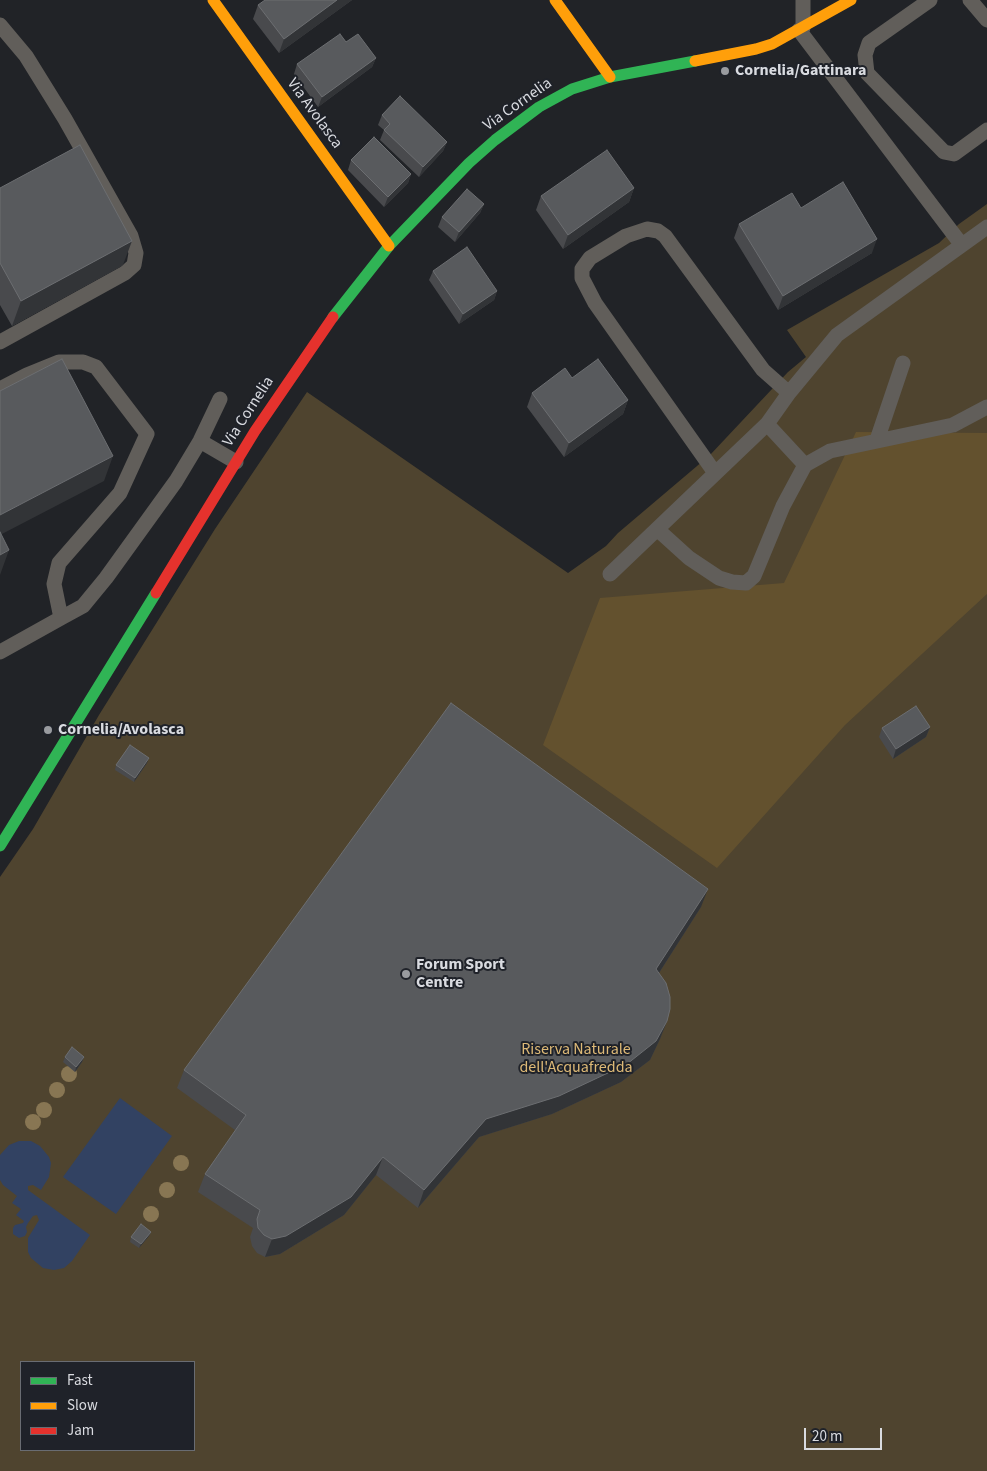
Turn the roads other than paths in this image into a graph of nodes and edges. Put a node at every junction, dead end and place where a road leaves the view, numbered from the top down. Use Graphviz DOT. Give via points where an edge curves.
graph roads {
  1 [pos="213,0"];
  2 [pos="556,0"];
  3 [pos="804,0"];
  4 [pos="851,0"];
  5 [pos="930,0"];
  6 [pos="970,0"];
  7 [pos="987,20"];
  8 [pos="0,25"];
  9 [pos="801,29"];
  10 [pos="610,77"];
  11 [pos="987,130"];
  12 [pos="987,227"];
  13 [pos="961,244"];
  14 [pos="389,246"];
  15 [pos="0,342"];
  16 [pos="903,363"];
  17 [pos="0,389"];
  18 [pos="789,392"];
  19 [pos="220,399"];
  20 [pos="987,407"];
  21 [pos="767,424"];
  22 [pos="877,440"];
  23 [pos="200,441"];
  24 [pos="236,462"];
  25 [pos="805,465"];
  26 [pos="715,473"];
  27 [pos="657,529"];
  28 [pos="610,574"];
  29 [pos="61,618"];
  30 [pos="0,652"];
  31 [pos="0,846"];
  1 -- 14 [label="street, Via Avolasca"];
  2 -- 10 [label="street"];
  3 -- 9 [label="lane"];
  4 -- 9 [label="street, Via Cornelia"];
  5 -- 11 [label="lane" via="869,42 865,55 868,73 944,152 954,154"];
  6 -- 7 [label="lane"];
  8 -- 15 [label="lane" via="26,56 65,119 131,236 136,253 134,264 125,273"];
  9 -- 10 [label="street, Via Cornelia" via="756,49"];
  9 -- 13 [label="lane"];
  10 -- 14 [label="street, Via Cornelia" via="565,92 495,140"];
  12 -- 13 [label="lane"];
  13 -- 18 [label="lane" via="837,335"];
  14 -- 24 [label="street, Via Cornelia" via="341,305"];
  16 -- 22 [label="lane"];
  17 -- 29 [label="lane" via="59,362 83,362 96,367 147,434 120,493 59,564 54,584"];
  18 -- 21 [label="lane"];
  18 -- 26 [label="lane" via="763,370 665,236 647,229 626,236 590,258 582,269 582,278 595,303"];
  19 -- 23 [label="lane"];
  20 -- 22 [label="lane" via="952,425"];
  21 -- 25 [label="lane"];
  21 -- 26 [label="lane"];
  22 -- 25 [label="lane" via="830,451"];
  23 -- 24 [label="lane"];
  23 -- 29 [label="lane" via="176,481 106,578 82,606"];
  24 -- 31 [label="street, Via Cornelia"];
  25 -- 27 [label="lane" via="783,506 754,576 746,583 719,578 689,558"];
  26 -- 27 [label="lane"];
  27 -- 28 [label="lane"];
  29 -- 30 [label="lane"];
}
